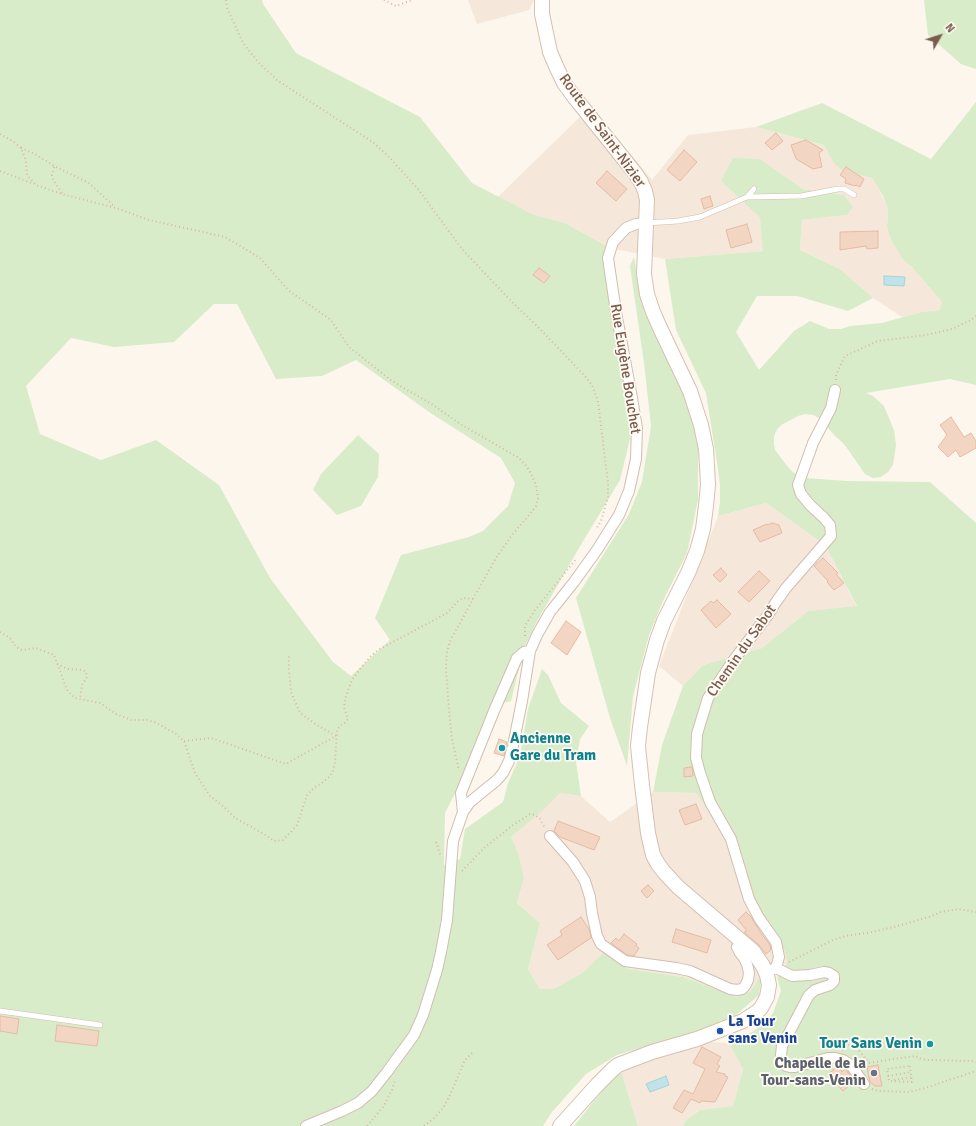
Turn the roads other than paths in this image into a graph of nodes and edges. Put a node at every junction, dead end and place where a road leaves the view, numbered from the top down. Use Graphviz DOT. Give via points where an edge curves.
graph roads {
  1 [pos="542,0"];
  2 [pos="754,189"];
  3 [pos="854,195"];
  4 [pos="747,197"];
  5 [pos="646,223"];
  6 [pos="835,390"];
  7 [pos="530,651"];
  8 [pos="463,812"];
  9 [pos="550,836"];
  10 [pos="743,942"];
  11 [pos="771,970"];
  12 [pos="0,1011"];
  13 [pos="100,1025"];
  14 [pos="864,1084"];
  15 [pos="306,1126"];
  16 [pos="560,1126"];
  1 -- 5 [label="main road, Route de Saint-Nizier" via="546,35 556,66 564,83 641,182 647,200"];
  2 -- 4 [label="lane"];
  3 -- 4 [label="lane" via="844,189 838,189 801,196"];
  4 -- 5 [label="lane" via="700,217"];
  5 -- 7 [label="street, Rue Eugène Bouchet" via="626,228 613,242 608,258 637,428 636,459 629,491 619,515 597,550 550,612"];
  5 -- 10 [label="main road, Route de Saint-Nizier" via="644,274 647,294 660,330 697,409 706,449 708,484 703,529 697,551 660,631 648,673 638,746 648,833 653,855 664,872"];
  6 -- 11 [label="street, Chemin du Sabot" via="831,408 812,443 798,485 801,494 830,525 831,536 786,588 708,698 698,734 696,758 710,802 731,839 749,899 776,942 779,957"];
  7 -- 8 [label="street" via="517,658 463,787"];
  7 -- 8 [label="street" via="509,760 497,780 470,802"];
  8 -- 15 [label="street" via="453,841 447,920 437,970 414,1035 372,1091 358,1103"];
  9 -- 10 [label="street" via="573,862 585,881 601,944 625,961 676,968 737,990 742,989 748,980 747,964 737,947"];
  10 -- 11 [label="main road, Route de Saint-Nizier"];
  11 -- 14 [label="street" via="792,976 824,972 834,976 834,981 830,985 809,995 782,1046 782,1062 786,1066 795,1067 828,1058 843,1060 851,1066"];
  11 -- 16 [label="main road, Route de Saint-Nizier" via="769,991 757,1012 743,1021 697,1039 618,1065"];
  12 -- 13 [label="lane"];
}
